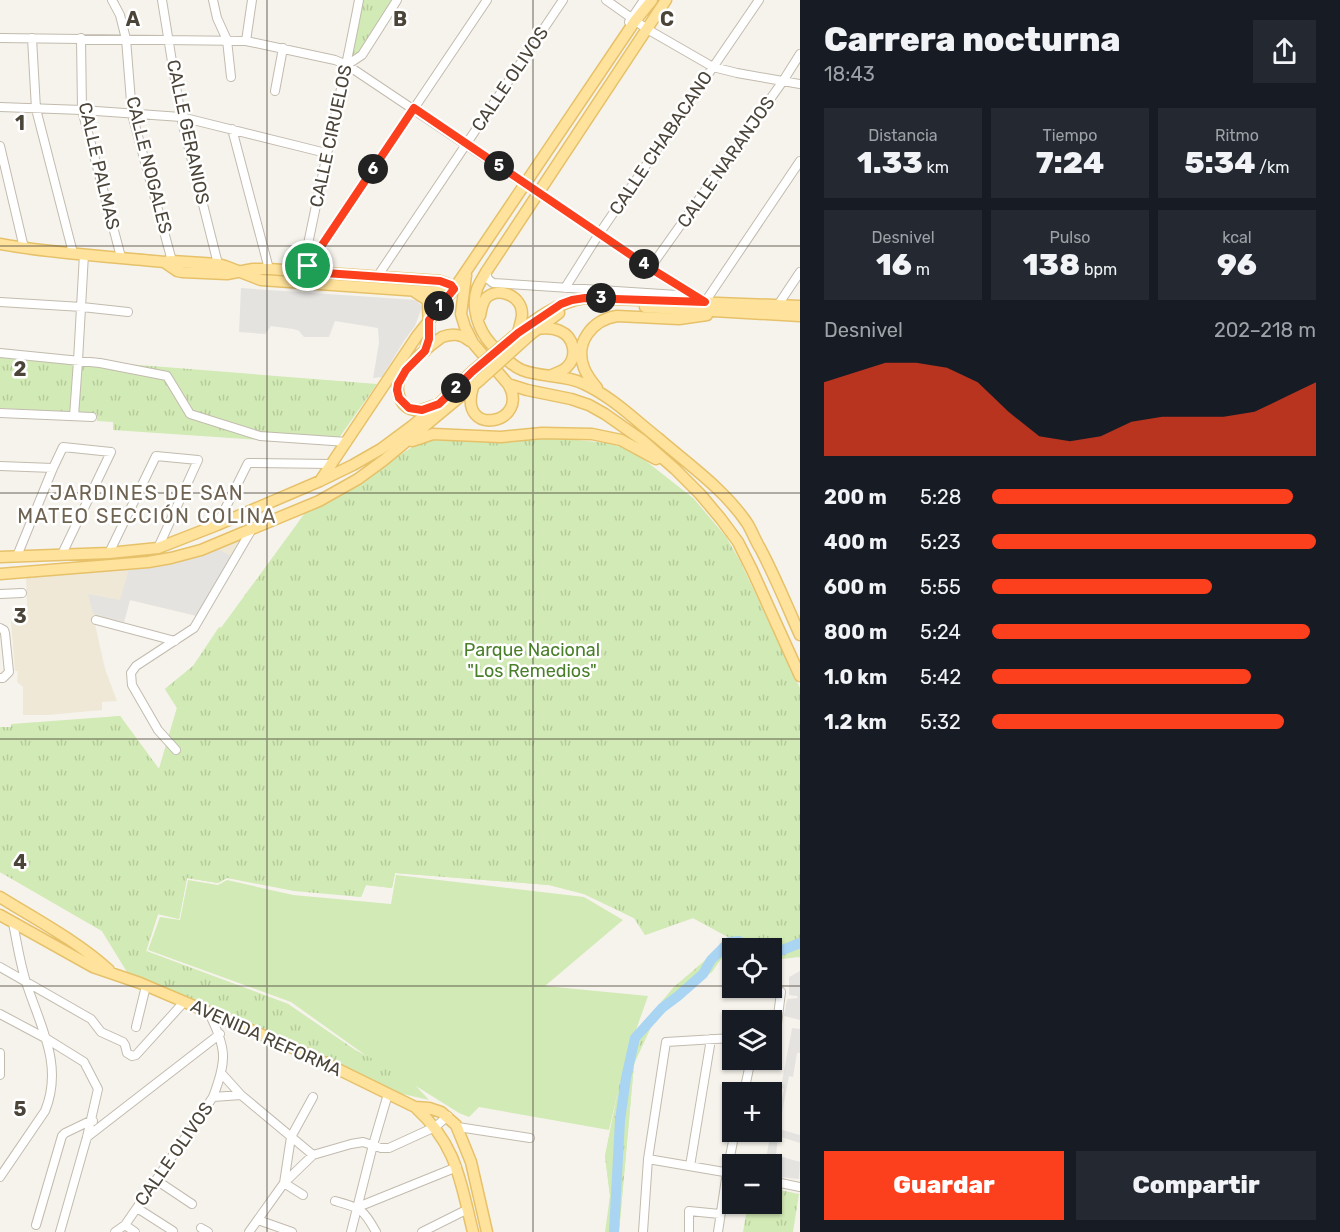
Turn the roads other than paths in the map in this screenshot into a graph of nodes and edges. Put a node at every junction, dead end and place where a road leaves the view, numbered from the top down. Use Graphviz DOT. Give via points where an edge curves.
graph roads {
  1 [pos="112,0"];
  2 [pos="162,0"];
  3 [pos="213,0"];
  4 [pos="252,0"];
  5 [pos="359,0"];
  6 [pos="397,0"];
  7 [pos="487,0"];
  8 [pos="563,0"];
  9 [pos="606,0"];
  10 [pos="644,0"];
  11 [pos="652,0"];
  12 [pos="759,0"];
  13 [pos="666,2"];
  14 [pos="633,19"];
  15 [pos="647,28"];
  16 [pos="0,38"];
  17 [pos="32,38"];
  18 [pos="81,38"];
  19 [pos="126,39"];
  20 [pos="169,40"];
  21 [pos="227,40"];
  22 [pos="246,41"];
  23 [pos="283,48"];
  24 [pos="800,54"];
  25 [pos="347,65"];
  26 [pos="713,67"];
  27 [pos="231,77"];
  28 [pos="783,81"];
  29 [pos="800,84"];
  30 [pos="275,91"];
  31 [pos="0,107"];
  32 [pos="36,108"];
  33 [pos="414,108"];
  34 [pos="82,110"];
  35 [pos="132,114"];
  36 [pos="181,117"];
  37 [pos="232,129"];
  38 [pos="466,144"];
  39 [pos="0,146"];
  40 [pos="326,153"];
  41 [pos="800,161"];
  42 [pos="524,184"];
  43 [pos="538,194"];
  44 [pos="599,234"];
  45 [pos="0,244"];
  46 [pos="24,248"];
  47 [pos="79,254"];
  48 [pos="121,257"];
  49 [pos="169,263"];
  50 [pos="218,264"];
  51 [pos="650,268"];
  52 [pos="269,269"];
  53 [pos="310,269"];
  54 [pos="466,271"];
  55 [pos="240,272"];
  56 [pos="486,272"];
  57 [pos="800,272"];
  58 [pos="377,277"];
  59 [pos="565,288"];
  60 [pos="454,289"];
  61 [pos="411,290"];
  62 [pos="694,296"];
  63 [pos="0,302"];
  64 [pos="705,302"];
  65 [pos="778,305"];
  66 [pos="800,306"];
  67 [pos="82,307"];
  68 [pos="735,311"];
  69 [pos="128,312"];
  70 [pos="461,314"];
  71 [pos="800,316"];
  72 [pos="429,320"];
  73 [pos="479,326"];
  74 [pos="534,332"];
  75 [pos="516,334"];
  76 [pos="473,343"];
  77 [pos="425,351"];
  78 [pos="0,353"];
  79 [pos="78,361"];
  80 [pos="550,376"];
  81 [pos="476,384"];
  82 [pos="508,384"];
  83 [pos="600,393"];
  84 [pos="439,404"];
  85 [pos="0,413"];
  86 [pos="74,416"];
  87 [pos="92,417"];
  88 [pos="346,442"];
  89 [pos="406,443"];
  90 [pos="332,464"];
  91 [pos="0,466"];
  92 [pos="52,468"];
  93 [pos="675,469"];
  94 [pos="320,481"];
  95 [pos="217,525"];
  96 [pos="252,528"];
  97 [pos="158,548"];
  98 [pos="109,553"];
  99 [pos="62,554"];
  100 [pos="17,556"];
  101 [pos="0,557"];
  102 [pos="0,574"];
  103 [pos="22,593"];
  104 [pos="0,594"];
  105 [pos="96,620"];
  106 [pos="0,628"];
  107 [pos="800,635"];
  108 [pos="175,641"];
  109 [pos="800,649"];
  110 [pos="788,652"];
  111 [pos="800,676"];
  112 [pos="0,678"];
  113 [pos="176,750"];
  114 [pos="0,897"];
  115 [pos="0,915"];
  116 [pos="13,923"];
  117 [pos="0,967"];
  118 [pos="114,974"];
  119 [pos="26,981"];
  120 [pos="146,986"];
  121 [pos="184,1002"];
  122 [pos="209,1013"];
  123 [pos="0,1014"];
  124 [pos="136,1027"];
  125 [pos="220,1034"];
  126 [pos="722,1038"];
  127 [pos="47,1039"];
  128 [pos="711,1039"];
  129 [pos="0,1053"];
  130 [pos="222,1074"];
  131 [pos="0,1075"];
  132 [pos="388,1094"];
  133 [pos="241,1095"];
  134 [pos="213,1097"];
  135 [pos="313,1097"];
  136 [pos="415,1107"];
  137 [pos="448,1116"];
  138 [pos="90,1121"];
  139 [pos="105,1123"];
  140 [pos="435,1127"];
  141 [pos="458,1127"];
  142 [pos="87,1137"];
  143 [pos="291,1137"];
  144 [pos="530,1138"];
  145 [pos="373,1145"];
  146 [pos="466,1149"];
  147 [pos="452,1153"];
  148 [pos="313,1155"];
  149 [pos="648,1159"];
  150 [pos="690,1166"];
  151 [pos="457,1167"];
  152 [pos="722,1172"];
  153 [pos="0,1176"];
  154 [pos="156,1180"];
  155 [pos="284,1183"];
  156 [pos="782,1183"];
  157 [pos="800,1187"];
  158 [pos="303,1195"];
  159 [pos="335,1201"];
  160 [pos="192,1204"];
  161 [pos="722,1205"];
  162 [pos="358,1207"];
  163 [pos="136,1208"];
  164 [pos="468,1209"];
  165 [pos="720,1214"];
  166 [pos="258,1220"];
  167 [pos="36,1225"];
  168 [pos="124,1228"];
  169 [pos="173,1231"];
  170 [pos="60,1232"];
  171 [pos="115,1232"];
  172 [pos="135,1232"];
  173 [pos="249,1232"];
  174 [pos="292,1232"];
  175 [pos="351,1232"];
  176 [pos="376,1232"];
  177 [pos="422,1232"];
  178 [pos="473,1232"];
  179 [pos="487,1232"];
  180 [pos="643,1232"];
  181 [pos="689,1232"];
  182 [pos="718,1232"];
  1 -- 19 [label="street, CALLE NOGALES"];
  2 -- 20 [label="street, CALLE GERANIOS"];
  3 -- 21 [label="street"];
  4 -- 22 [label="street"];
  5 -- 25 [label="street, CALLE CIRUELOS"];
  6 -- 25 [label="street" via="362,55"];
  7 -- 33 [label="street"];
  8 -- 38 [label="street, CALLE OLIVOS"];
  9 -- 14 [label="street"];
  10 -- 14 [label="street"];
  11 -- 14 [label="main road"];
  12 -- 26 [label="street, CALLE CHABACANO"];
  13 -- 15 [label="main road"];
  14 -- 15 [label="street"];
  14 -- 42 [label="main road"];
  15 -- 26 [label="street"];
  15 -- 43 [label="main road"];
  16 -- 17 [label="street"];
  17 -- 18 [label="street"];
  17 -- 32 [label="street"];
  18 -- 19 [label="street"];
  18 -- 34 [label="street, CALLE PALMAS"];
  19 -- 20 [label="street"];
  19 -- 35 [label="street, CALLE NOGALES"];
  20 -- 21 [label="street"];
  20 -- 36 [label="street, CALLE GERANIOS"];
  21 -- 22 [label="street"];
  21 -- 27 [label="street"];
  22 -- 23 [label="street"];
  23 -- 25 [label="street"];
  23 -- 30 [label="street"];
  24 -- 28 [label="street, CALLE NARANJOS"];
  25 -- 33 [label="street"];
  25 -- 40 [label="street, CALLE CIRUELOS"];
  26 -- 28 [label="street"];
  26 -- 44 [label="street, CALLE CHABACANO"];
  28 -- 29 [label="street"];
  28 -- 51 [label="street, CALLE NARANJOS"];
  31 -- 32 [label="street"];
  32 -- 34 [label="street"];
  32 -- 47 [label="street"];
  33 -- 38 [label="street"];
  33 -- 53 [label="street"];
  34 -- 35 [label="street"];
  34 -- 48 [label="street, CALLE PALMAS"];
  35 -- 36 [label="street"];
  35 -- 49 [label="street, CALLE NOGALES"];
  36 -- 37 [label="street"];
  36 -- 50 [label="street, CALLE GERANIOS"];
  37 -- 40 [label="street"];
  37 -- 52 [label="street"];
  38 -- 42 [label="street"];
  38 -- 58 [label="street, CALLE OLIVOS"];
  39 -- 46 [label="street"];
  40 -- 53 [label="street, CALLE CIRUELOS" via="306,254"];
  41 -- 64 [label="street"];
  42 -- 43 [label="street"];
  42 -- 54 [label="main road"];
  43 -- 44 [label="street"];
  43 -- 56 [label="main road"];
  44 -- 51 [label="street"];
  44 -- 59 [label="street, CALLE CHABACANO"];
  45 -- 46 [label="main road"];
  46 -- 47 [label="main road"];
  47 -- 48 [label="main road"];
  47 -- 67 [label="street"];
  48 -- 49 [label="main road"];
  49 -- 50 [label="main road"];
  49 -- 55 [label="main road" via="177,271"];
  50 -- 55 [label="main road"];
  51 -- 62 [label="street"];
  52 -- 53 [label="main road"];
  52 -- 55 [label="main road"];
  53 -- 58 [label="main road"];
  54 -- 60 [label="main road"];
  54 -- 70 [label="main road"];
  55 -- 61 [label="main road" via="261,280"];
  56 -- 59 [label="street" via="493,283"];
  56 -- 73 [label="main road" via="476,297"];
  57 -- 65 [label="street"];
  58 -- 60 [label="main road" via="440,281"];
  59 -- 62 [label="street"];
  60 -- 61 [label="main road"];
  60 -- 70 [label="main road"];
  60 -- 72 [label="main road"];
  61 -- 72 [label="main road" via="426,299"];
  62 -- 64 [label="street"];
  63 -- 67 [label="street"];
  64 -- 65 [label="main road"];
  64 -- 75 [label="main road" via="572,300"];
  65 -- 66 [label="main road"];
  67 -- 69 [label="street"];
  67 -- 79 [label="street"];
  68 -- 71 [label="main road"];
  68 -- 74 [label="main road" via="587,304 563,310"];
  68 -- 83 [label="main road" via="679,319 617,316 595,324 585,338 582,358 588,377"];
  70 -- 76 [label="main road"];
  72 -- 77 [label="main road"];
  72 -- 88 [label="main road"];
  73 -- 75 [label="main road" via="483,303 501,292 520,306"];
  73 -- 80 [label="main road" via="515,367"];
  74 -- 80 [label="main road" via="561,331 573,346 568,366"];
  74 -- 81 [label="main road, bridge"];
  75 -- 84 [label="main road, bridge"];
  76 -- 77 [label="main road" via="460,335 448,334"];
  76 -- 82 [label="main road"];
  77 -- 84 [label="main road" via="400,378 399,398 409,408 422,410"];
  78 -- 79 [label="street"];
  79 -- 86 [label="street"];
  79 -- 88 [label="street" via="166,376 190,414 260,436"];
  80 -- 83 [label="main road" via="578,381"];
  81 -- 82 [label="main road" via="470,404 473,411 490,421 506,415 511,408 512,389"];
  81 -- 89 [label="main road"];
  82 -- 93 [label="main road" via="589,405 642,440"];
  83 -- 107 [label="main road" via="712,484 735,508 768,563"];
  84 -- 94 [label="main road" via="381,448"];
  85 -- 86 [label="street"];
  86 -- 87 [label="street"];
  88 -- 90 [label="main road"];
  89 -- 93 [label="main road" via="433,434 592,434 621,440"];
  89 -- 96 [label="main road" via="329,496"];
  90 -- 94 [label="main road"];
  90 -- 95 [label="street" via="248,463"];
  91 -- 92 [label="street"];
  92 -- 99 [label="street" via="63,447 111,452"];
  92 -- 100 [label="street"];
  93 -- 110 [label="main road" via="738,542"];
  94 -- 95 [label="main road"];
  95 -- 97 [label="main road"];
  96 -- 102 [label="main road" via="201,550 159,561"];
  96 -- 108 [label="street" via="194,627"];
  97 -- 98 [label="main road"];
  97 -- 98 [label="street" via="198,460 156,456"];
  98 -- 99 [label="main road"];
  99 -- 100 [label="main road"];
  100 -- 101 [label="main road"];
  103 -- 104 [label="street"];
  105 -- 108 [label="street"];
  106 -- 112 [label="street" via="5,633 9,672"];
  108 -- 113 [label="street" via="130,673 132,685 158,730"];
  109 -- 110 [label="main road"];
  110 -- 111 [label="main road"];
  114 -- 118 [label="main road, AVENIDA REFORMA"];
  115 -- 116 [label="main road, AVENIDA REFORMA"];
  116 -- 118 [label="main road, AVENIDA REFORMA" via="93,967"];
  116 -- 119 [label="street"];
  117 -- 119 [label="street"];
  118 -- 120 [label="main road, AVENIDA REFORMA"];
  119 -- 121 [label="street" via="91,1019 100,1032 123,1042 129,1055 136,1055"];
  119 -- 127 [label="street"];
  120 -- 121 [label="main road, AVENIDA REFORMA"];
  120 -- 124 [label="street"];
  121 -- 122 [label="main road, AVENIDA REFORMA"];
  122 -- 125 [label="street, CALLE OLIVOS"];
  122 -- 132 [label="main road, AVENIDA REFORMA" via="307,1054"];
  123 -- 127 [label="street"];
  125 -- 130 [label="street, CALLE OLIVOS"];
  125 -- 139 [label="street"];
  126 -- 128 [label="street"];
  127 -- 138 [label="street" via="84,1062 98,1089"];
  127 -- 153 [label="street" via="53,1076 50,1101 39,1123"];
  128 -- 149 [label="street" via="666,1042"];
  128 -- 150 [label="street"];
  129 -- 131 [label="street"];
  130 -- 133 [label="street"];
  130 -- 134 [label="street, CALLE OLIVOS"];
  132 -- 136 [label="main road, AVENIDA REFORMA"];
  132 -- 145 [label="street"];
  133 -- 134 [label="street"];
  133 -- 143 [label="street"];
  134 -- 154 [label="street, CALLE OLIVOS"];
  135 -- 143 [label="street"];
  136 -- 137 [label="main road, AVENIDA REFORMA"];
  136 -- 140 [label="main road, AVENIDA REFORMA"];
  137 -- 140 [label="street"];
  137 -- 141 [label="main road"];
  138 -- 139 [label="street"];
  138 -- 142 [label="street"];
  138 -- 167 [label="street" via="62,1136"];
  139 -- 142 [label="street"];
  140 -- 145 [label="street" via="389,1148"];
  140 -- 147 [label="main road, AVENIDA REFORMA"];
  141 -- 144 [label="street"];
  141 -- 146 [label="main road"];
  142 -- 170 [label="street"];
  143 -- 148 [label="street"];
  143 -- 155 [label="street"];
  145 -- 148 [label="street" via="363,1142"];
  145 -- 162 [label="street"];
  146 -- 147 [label="street"];
  146 -- 179 [label="main road"];
  147 -- 151 [label="main road, AVENIDA REFORMA"];
  148 -- 155 [label="street"];
  149 -- 150 [label="street"];
  149 -- 180 [label="street"];
  150 -- 152 [label="street"];
  151 -- 162 [label="street"];
  151 -- 164 [label="main road, AVENIDA REFORMA"];
  154 -- 160 [label="street"];
  154 -- 163 [label="street, CALLE OLIVOS"];
  155 -- 158 [label="street"];
  155 -- 166 [label="street"];
  156 -- 157 [label="street"];
  159 -- 162 [label="street"];
  161 -- 165 [label="street"];
  162 -- 175 [label="street"];
  162 -- 176 [label="street"];
  163 -- 168 [label="street, CALLE OLIVOS"];
  163 -- 169 [label="street"];
  164 -- 177 [label="street"];
  164 -- 178 [label="main road, AVENIDA REFORMA"];
  165 -- 181 [label="street" via="689,1211"];
  165 -- 182 [label="street"];
  166 -- 173 [label="street"];
  166 -- 174 [label="street"];
  168 -- 171 [label="street, CALLE OLIVOS"];
  168 -- 172 [label="street"];
}
